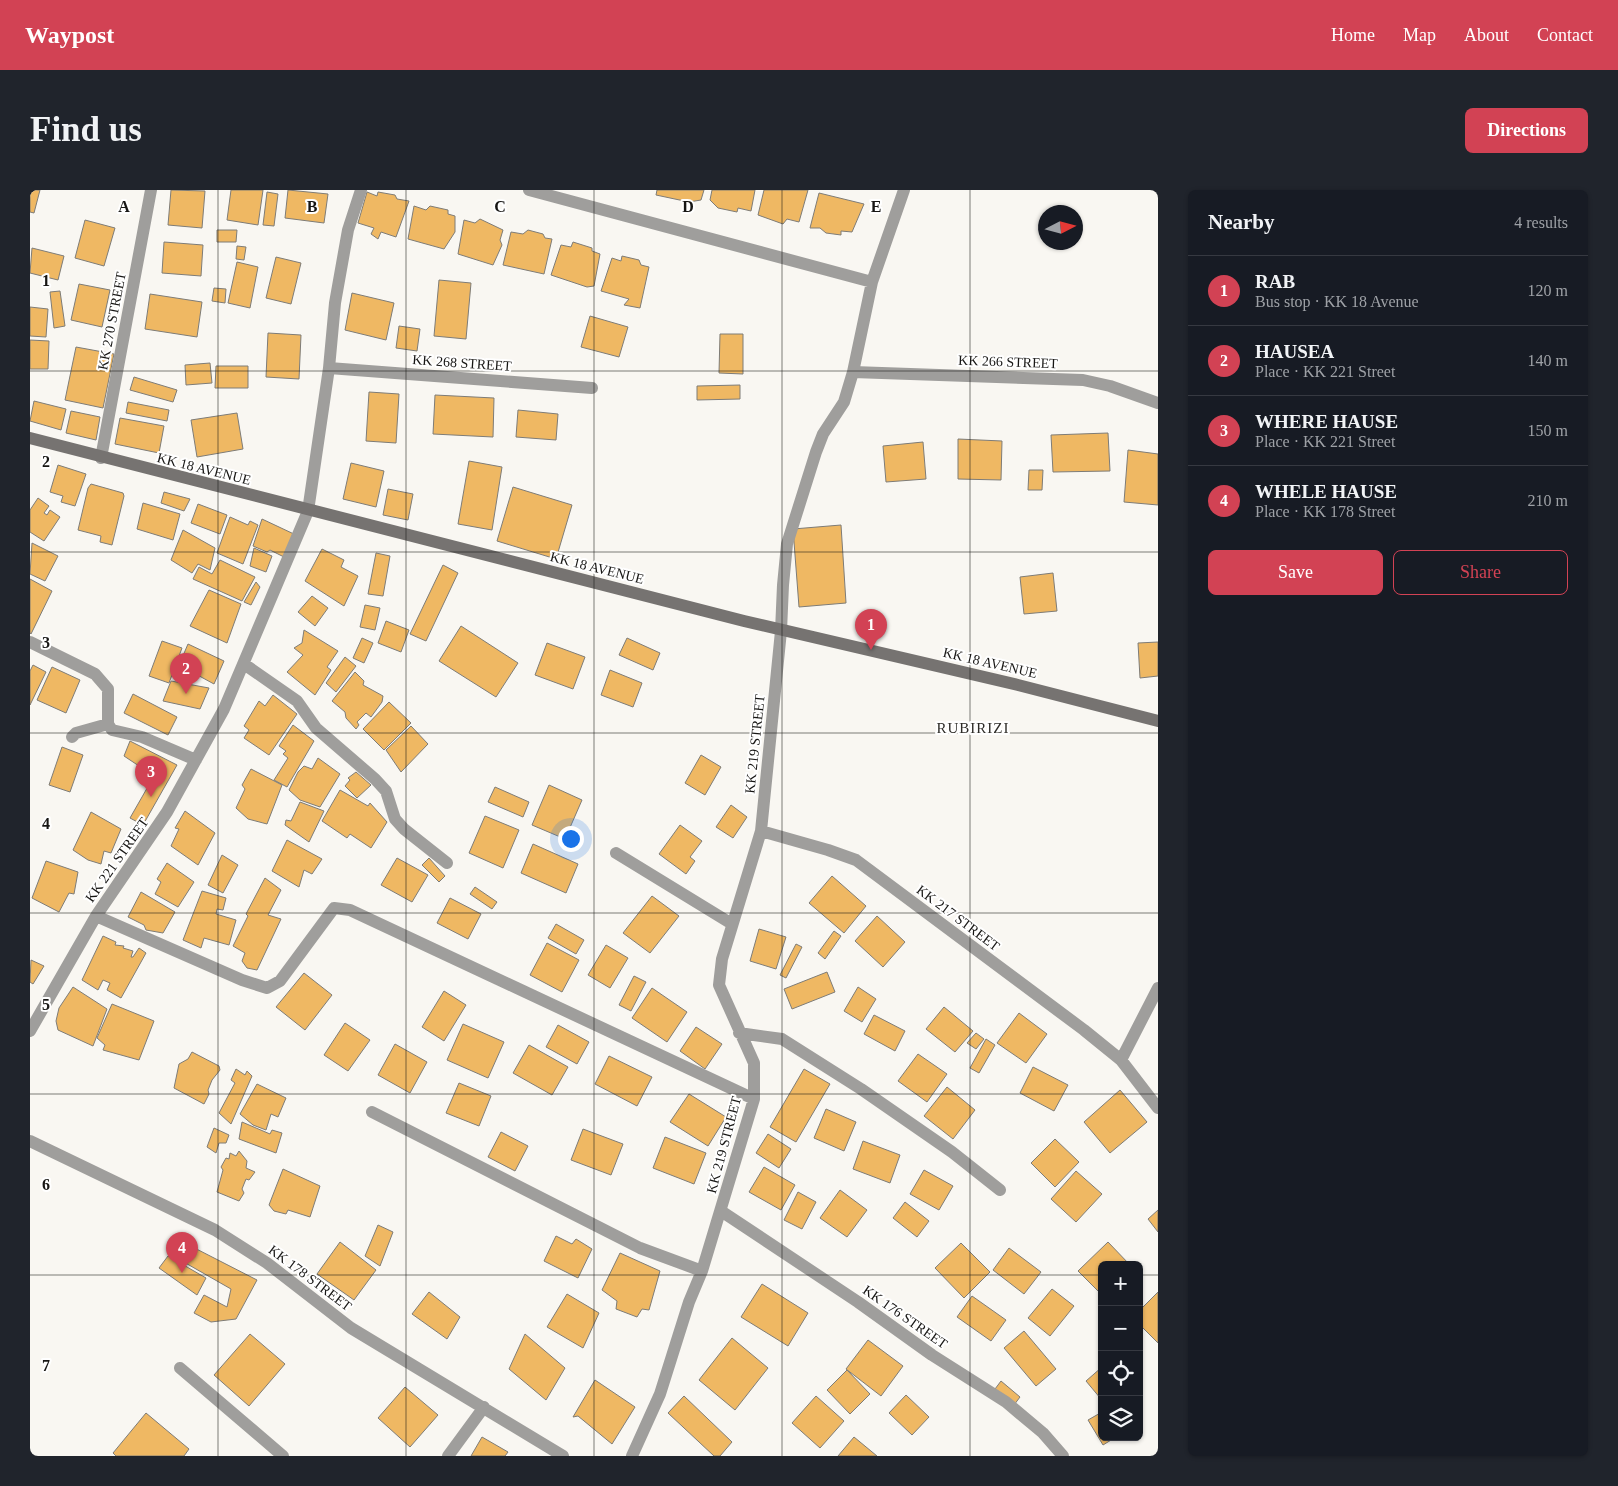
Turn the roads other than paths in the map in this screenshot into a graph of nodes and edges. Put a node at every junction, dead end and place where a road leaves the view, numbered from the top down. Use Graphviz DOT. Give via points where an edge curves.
graph roads {
  1 [pos="151,190"];
  2 [pos="361,190"];
  3 [pos="529,190"];
  4 [pos="904,190"];
  5 [pos="872,282"];
  6 [pos="329,368"];
  7 [pos="854,372"];
  8 [pos="592,388"];
  9 [pos="1158,403"];
  10 [pos="30,438"];
  11 [pos="101,458"];
  12 [pos="308,511"];
  13 [pos="782,631"];
  14 [pos="30,642"];
  15 [pos="244,664"];
  16 [pos="1158,721"];
  17 [pos="108,724"];
  18 [pos="72,737"];
  19 [pos="196,760"];
  20 [pos="762,831"];
  21 [pos="616,853"];
  22 [pos="447,863"];
  23 [pos="96,916"];
  24 [pos="732,924"];
  25 [pos="1158,988"];
  26 [pos="30,1031"];
  27 [pos="739,1033"];
  28 [pos="1121,1060"];
  29 [pos="754,1099"];
  30 [pos="1158,1108"];
  31 [pos="372,1112"];
  32 [pos="30,1141"];
  33 [pos="1000,1190"];
  34 [pos="722,1211"];
  35 [pos="702,1271"];
  36 [pos="180,1368"];
  37 [pos="484,1407"];
  38 [pos="283,1456"];
  39 [pos="448,1456"];
  40 [pos="563,1456"];
  41 [pos="632,1456"];
  42 [pos="1063,1456"];
  1 -- 11 [label="street, KK 270 STREET"];
  2 -- 6 [label="street" via="348,230 338,285"];
  3 -- 5 [label="street"];
  4 -- 5 [label="street"];
  5 -- 7 [label="street"];
  6 -- 8 [label="street, KK 268 STREET"];
  6 -- 12 [label="street"];
  7 -- 9 [label="street, KK 266 STREET" via="1083,380"];
  7 -- 13 [label="street" via="844,402 823,434 787,544"];
  10 -- 11 [label="main road, KK 18 AVENUE"];
  11 -- 12 [label="main road, KK 18 AVENUE"];
  12 -- 13 [label="main road, KK 18 AVENUE"];
  12 -- 15 [label="street, KK 221 STREET"];
  13 -- 16 [label="main road, KK 18 AVENUE"];
  13 -- 20 [label="street, KK 219 STREET"];
  14 -- 17 [label="street" via="95,674 108,689"];
  15 -- 19 [label="street, KK 221 STREET"];
  15 -- 22 [label="street" via="297,701 316,728 386,791 395,819 404,829"];
  17 -- 18 [label="street"];
  17 -- 19 [label="street" via="112,730 142,737"];
  19 -- 23 [label="street, KK 221 STREET" via="151,838"];
  20 -- 24 [label="street, KK 219 STREET"];
  20 -- 28 [label="street, KK 217 STREET" via="856,860"];
  21 -- 24 [label="street"];
  23 -- 26 [label="street, KK 221 STREET"];
  23 -- 29 [label="street" via="267,988 280,981 334,908 350,910"];
  24 -- 27 [label="street, KK 219 STREET" via="719,985"];
  25 -- 28 [label="street"];
  27 -- 29 [label="street, KK 219 STREET" via="754,1063"];
  27 -- 33 [label="street" via="782,1039 952,1152"];
  28 -- 30 [label="street, KK 217 STREET"];
  29 -- 34 [label="street, KK 219 STREET"];
  31 -- 35 [label="street" via="640,1248"];
  32 -- 37 [label="street, KK 178 STREET" via="215,1230 267,1263 351,1328"];
  34 -- 35 [label="street, KK 219 STREET"];
  34 -- 42 [label="street, KK 176 STREET" via="1006,1402 1043,1433"];
  35 -- 41 [label="street, KK 219 STREET" via="660,1394"];
  36 -- 38 [label="street"];
  37 -- 39 [label="street"];
  37 -- 40 [label="street, KK 178 STREET"];
}
